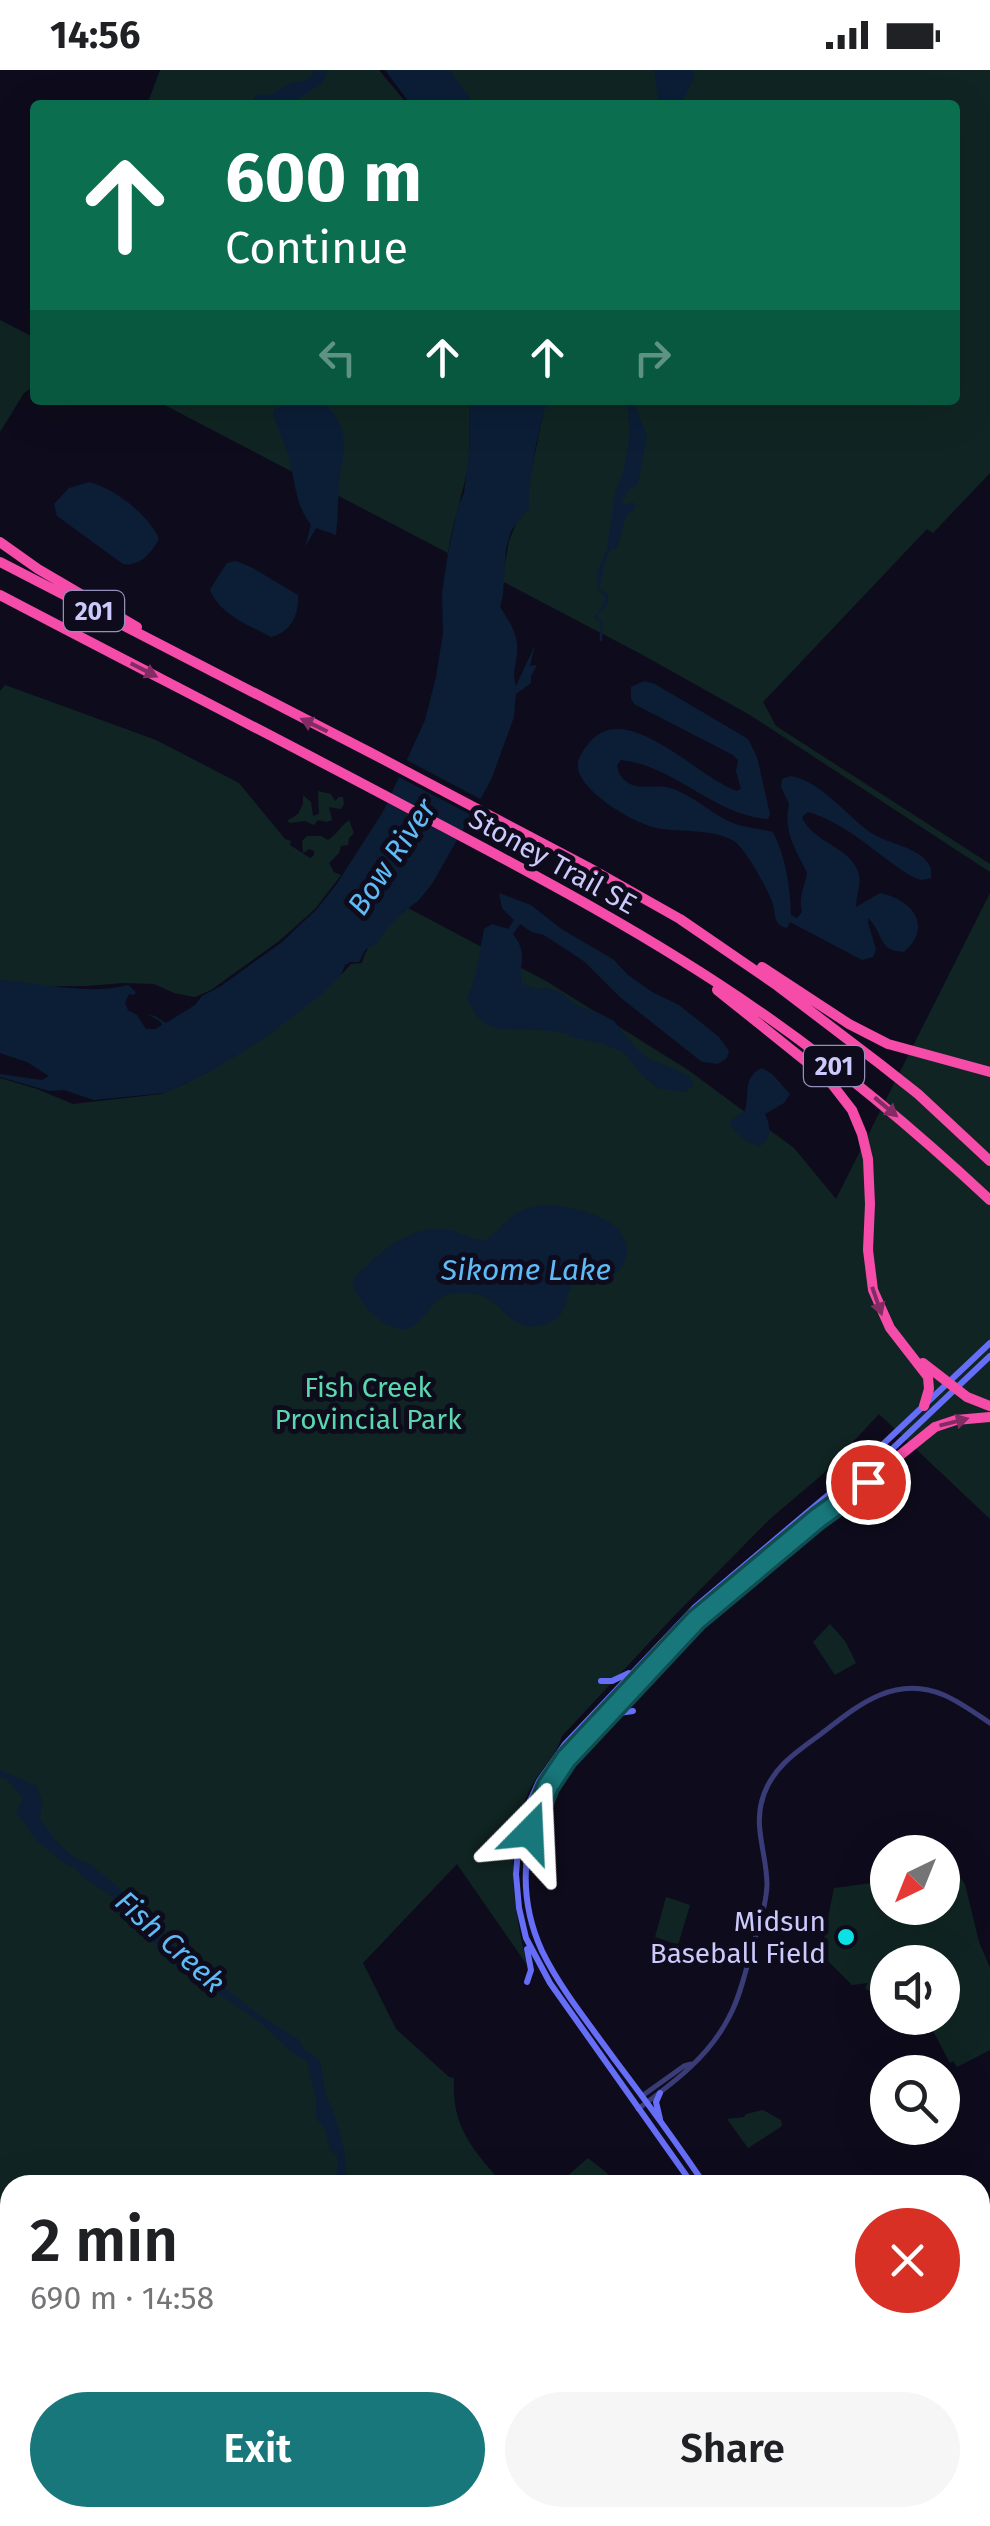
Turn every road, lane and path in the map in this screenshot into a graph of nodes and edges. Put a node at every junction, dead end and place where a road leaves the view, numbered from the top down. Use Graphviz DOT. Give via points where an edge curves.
graph roads {
  1 [pos="0,542"];
  2 [pos="0,562"];
  3 [pos="0,599"];
  4 [pos="188,660"];
  5 [pos="680,919"];
  6 [pos="664,950"];
  7 [pos="990,1072"];
  8 [pos="990,1161"];
  9 [pos="990,1200"];
  10 [pos="990,1342"];
  11 [pos="906,1350"];
  12 [pos="990,1356"];
  13 [pos="952,1386"];
  14 [pos="924,1406"];
  15 [pos="990,1406"];
  16 [pos="990,1417"];
  17 [pos="818,1518"];
  18 [pos="638,1667"];
  19 [pos="601,1681"];
  20 [pos="633,1711"];
  21 [pos="990,1722"];
  22 [pos="596,1726"];
  23 [pos="526,1938"];
  24 [pos="528,1982"];
  25 [pos="694,2063"];
  26 [pos="660,2093"];
  27 [pos="644,2100"];
  28 [pos="636,2105"];
  29 [pos="662,2125"];
  30 [pos="686,2175"];
  31 [pos="697,2175"];
  1 -- 4 [label="highway"];
  2 -- 4 [label="highway, Stoney Trail SE / 201"];
  3 -- 6 [label="highway, Stoney Trail SE / 201, one-way" via="357,780"];
  5 -- 4 [label="highway, Stoney Trail SE / 201, one-way"];
  5 -- 7 [label="highway" via="865,1033"];
  5 -- 8 [label="highway, Stoney Trail SE / 201" via="880,1064"];
  6 -- 9 [label="highway, Stoney Trail SE / 201, one-way" via="849,1078"];
  6 -- 11 [label="highway, one-way" via="815,1067 852,1110 868,1159 872,1284"];
  10 -- 13 [label="main road"];
  11 -- 13 [label="highway"];
  11 -- 14 [label="highway" via="929,1381"];
  12 -- 13 [label="main road"];
  13 -- 14 [label="main road"];
  13 -- 15 [label="highway"];
  13 -- 17 [label="main road"];
  14 -- 18 [label="main road" via="696,1606"];
  17 -- 16 [label="highway, one-way" via="936,1427"];
  17 -- 22 [label="main road" via="696,1620"];
  18 -- 19 [label="main road"];
  18 -- 23 [label="main road" via="565,1744 534,1792 516,1864"];
  20 -- 22 [label="main road"];
  21 -- 25 [label="street" via="944,1695 895,1689 863,1702 779,1768 758,1818 767,1880 762,1912 732,2014"];
  22 -- 27 [label="main road" via="560,1766 538,1809 527,1854 528,1904 550,1966"];
  23 -- 24 [label="main road"];
  23 -- 28 [label="main road" via="550,1984"];
  25 -- 26 [label="street"];
  25 -- 27 [label="street"];
  26 -- 27 [label="street"];
  26 -- 29 [label="main road"];
  27 -- 28 [label="street"];
  27 -- 29 [label="main road"];
  28 -- 30 [label="main road"];
  29 -- 31 [label="main road"];
}
